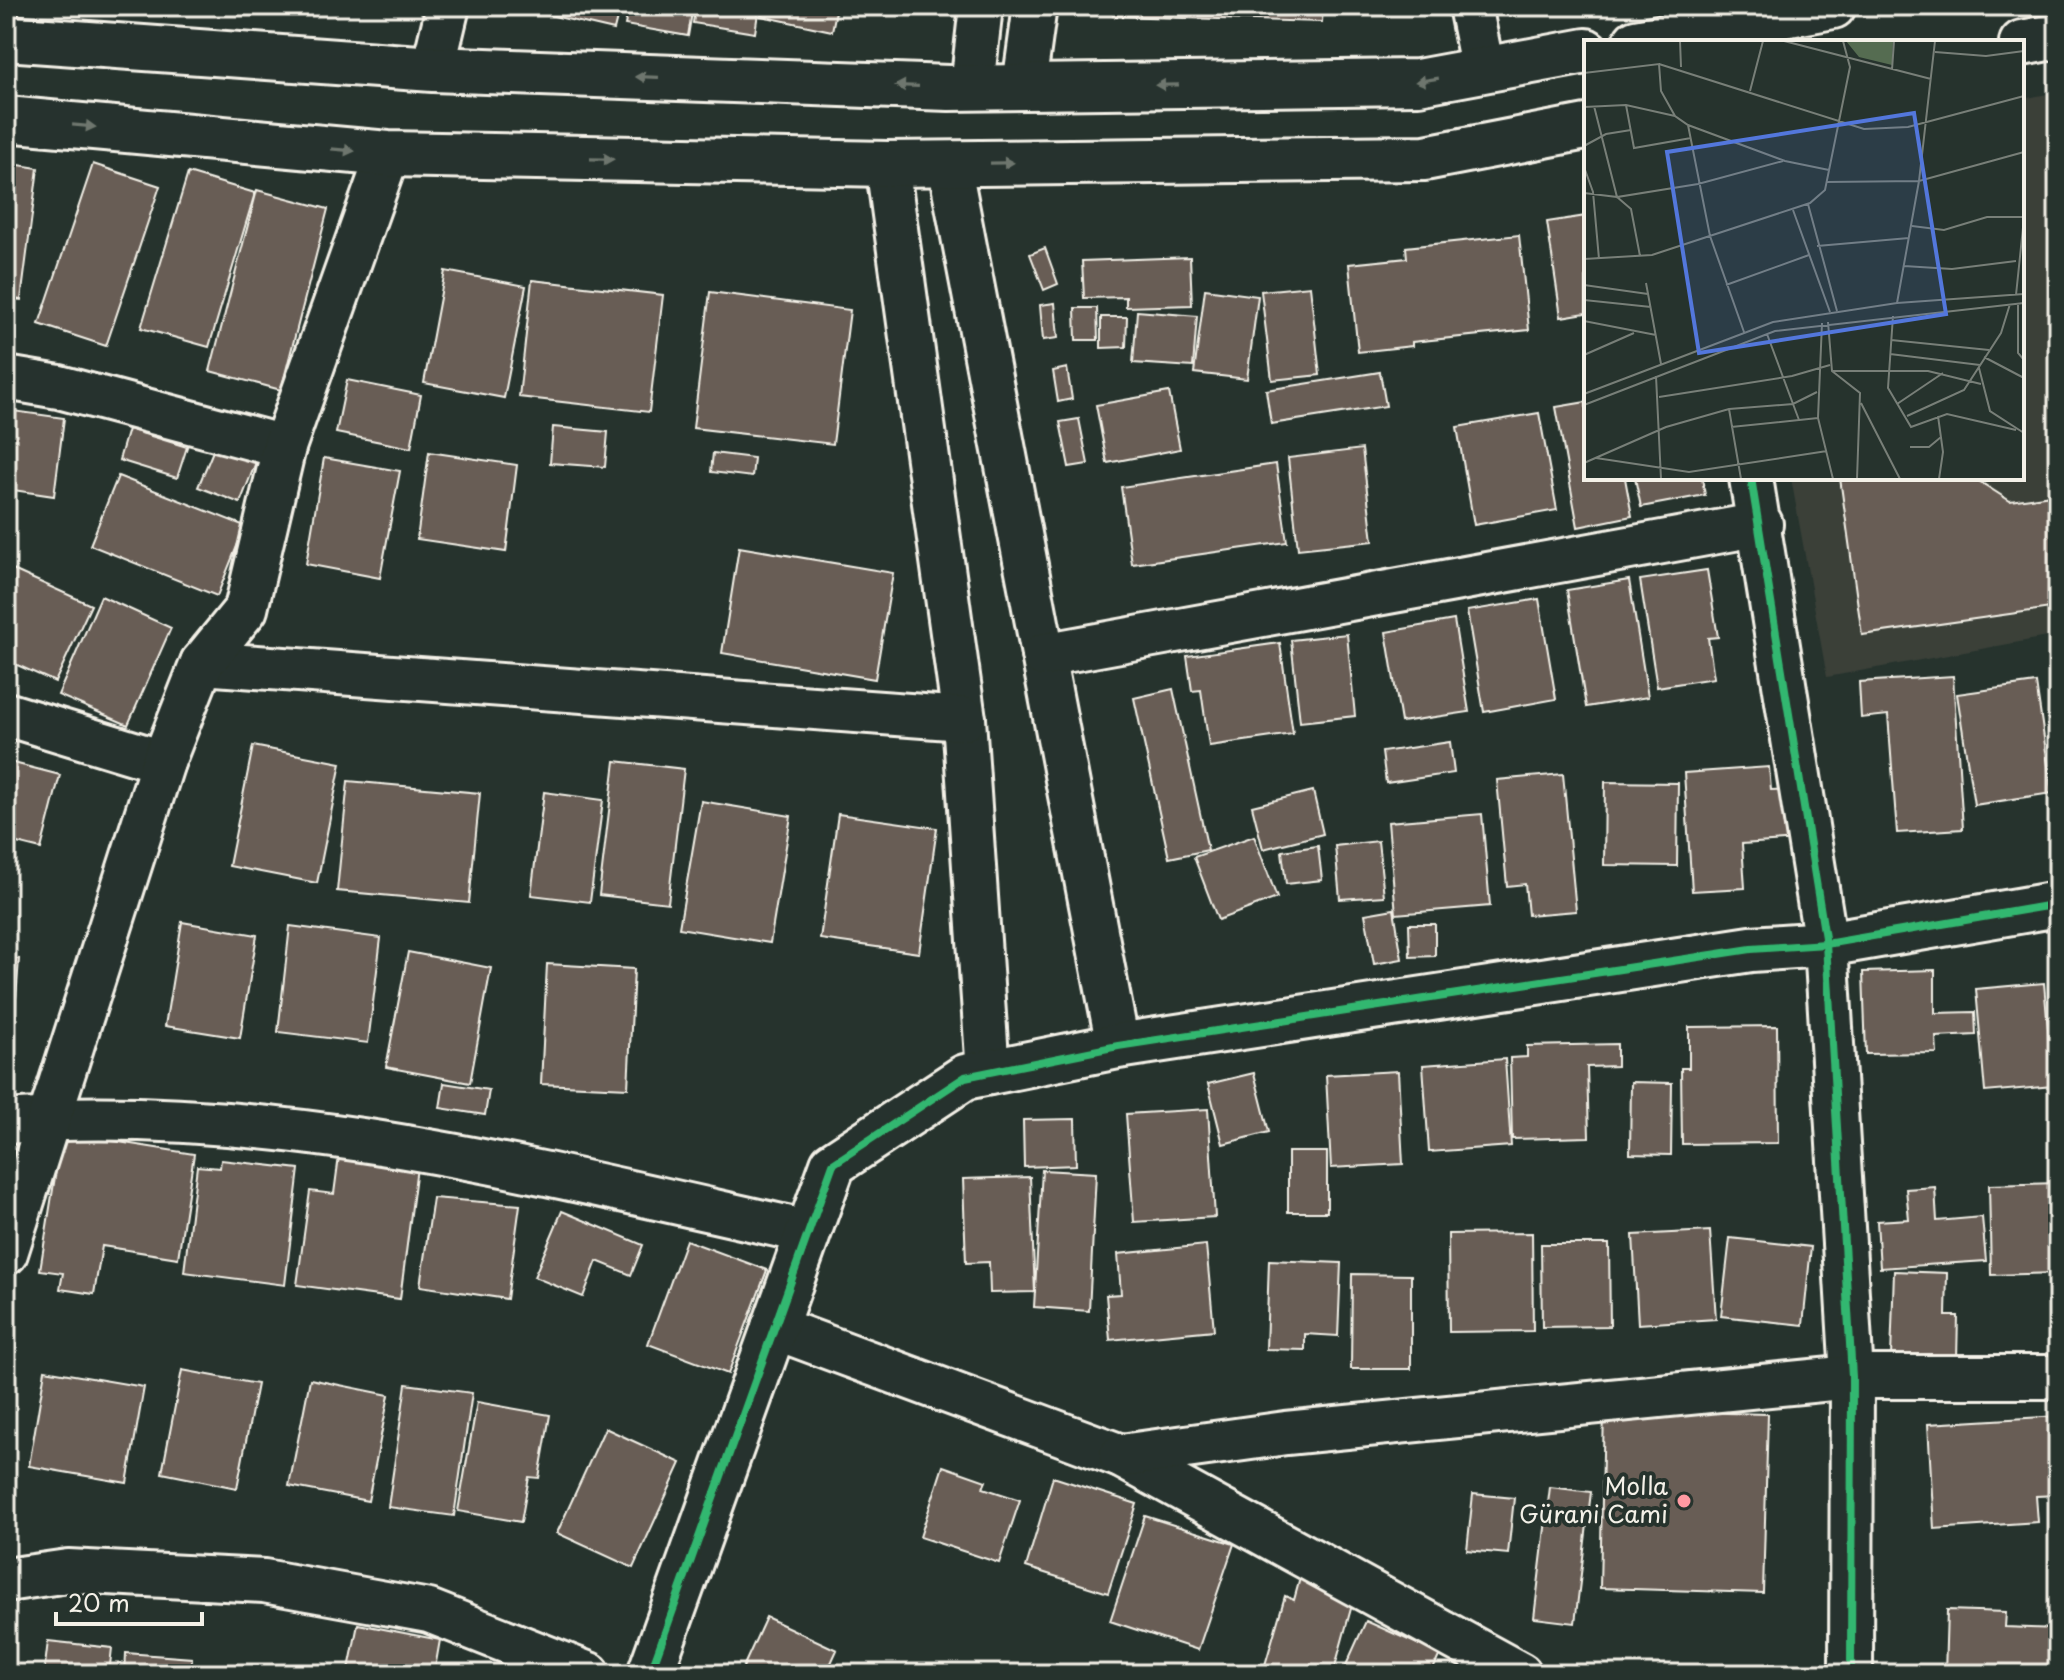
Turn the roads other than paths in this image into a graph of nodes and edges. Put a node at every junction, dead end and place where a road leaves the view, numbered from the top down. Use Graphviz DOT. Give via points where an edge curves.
graph roads {
  1 [pos="448,6"];
  2 [pos="981,6"];
  3 [pos="1035,6"];
  4 [pos="1470,6"];
  5 [pos="1833,6"];
  6 [pos="2058,36"];
  7 [pos="6,38"];
  8 [pos="1647,40"];
  9 [pos="2024,43"];
  10 [pos="1584,51"];
  11 [pos="433,69"];
  12 [pos="1483,70"];
  13 [pos="1024,86"];
  14 [pos="972,87"];
  15 [pos="6,119"];
  16 [pos="1584,127"];
  17 [pos="388,154"];
  18 [pos="949,163"];
  19 [pos="887,164"];
  20 [pos="6,378"];
  21 [pos="284,447"];
  22 [pos="1751,480"];
  23 [pos="1761,524"];
  24 [pos="1043,655"];
  25 [pos="202,663"];
  26 [pos="6,714"];
  27 [pos="964,719"];
  28 [pos="163,762"];
  29 [pos="2058,904"];
  30 [pos="1826,944"];
  31 [pos="1118,1046"];
  32 [pos="988,1073"];
  33 [pos="48,1119"];
  34 [pos="6,1122"];
  35 [pos="808,1232"];
  36 [pos="6,1253"];
  37 [pos="773,1327"];
  38 [pos="1852,1377"];
  39 [pos="2058,1377"];
  40 [pos="1121,1456"];
  41 [pos="6,1580"];
  42 [pos="589,1674"];
  43 [pos="650,1674"];
  44 [pos="1520,1674"];
  45 [pos="1851,1674"];
  1 -- 11 [label="street"];
  2 -- 14 [label="street"];
  3 -- 13 [label="street"];
  4 -- 12 [label="street"];
  5 -- 8 [label="main road"];
  6 -- 9 [label="main road"];
  7 -- 11 [label="main road"];
  10 -- 12 [label="main road"];
  14 -- 11 [label="main road, one-way"];
  12 -- 13 [label="main road, one-way" via="1418,82"];
  13 -- 14 [label="main road"];
  15 -- 17 [label="main road, one-way"];
  18 -- 16 [label="main road, one-way" via="1425,158"];
  17 -- 19 [label="main road, one-way"];
  17 -- 21 [label="street"];
  18 -- 19 [label="main road"];
  18 -- 24 [label="street"];
  19 -- 27 [label="street"];
  20 -- 21 [label="street" via="59,387"];
  21 -- 25 [label="street" via="246,609"];
  22 -- 23 [label="street"];
  23 -- 24 [label="street"];
  23 -- 30 [label="street"];
  24 -- 31 [label="street"];
  25 -- 27 [label="street"];
  25 -- 28 [label="street"];
  26 -- 28 [label="street"];
  27 -- 32 [label="street"];
  28 -- 33 [label="street"];
  29 -- 30 [label="main road"];
  30 -- 31 [label="main road" via="1751,949"];
  30 -- 38 [label="street"];
  31 -- 32 [label="main road"];
  32 -- 35 [label="main road" via="965,1077 833,1164"];
  33 -- 34 [label="street"];
  33 -- 35 [label="street" via="260,1126 505,1165"];
  33 -- 36 [label="street"];
  35 -- 37 [label="main road"];
  37 -- 40 [label="street"];
  37 -- 43 [label="main road"];
  38 -- 39 [label="street"];
  38 -- 40 [label="street" via="1286,1433"];
  38 -- 45 [label="street"];
  40 -- 44 [label="street"];
  41 -- 42 [label="street" via="68,1571 264,1581 429,1611"];
}
